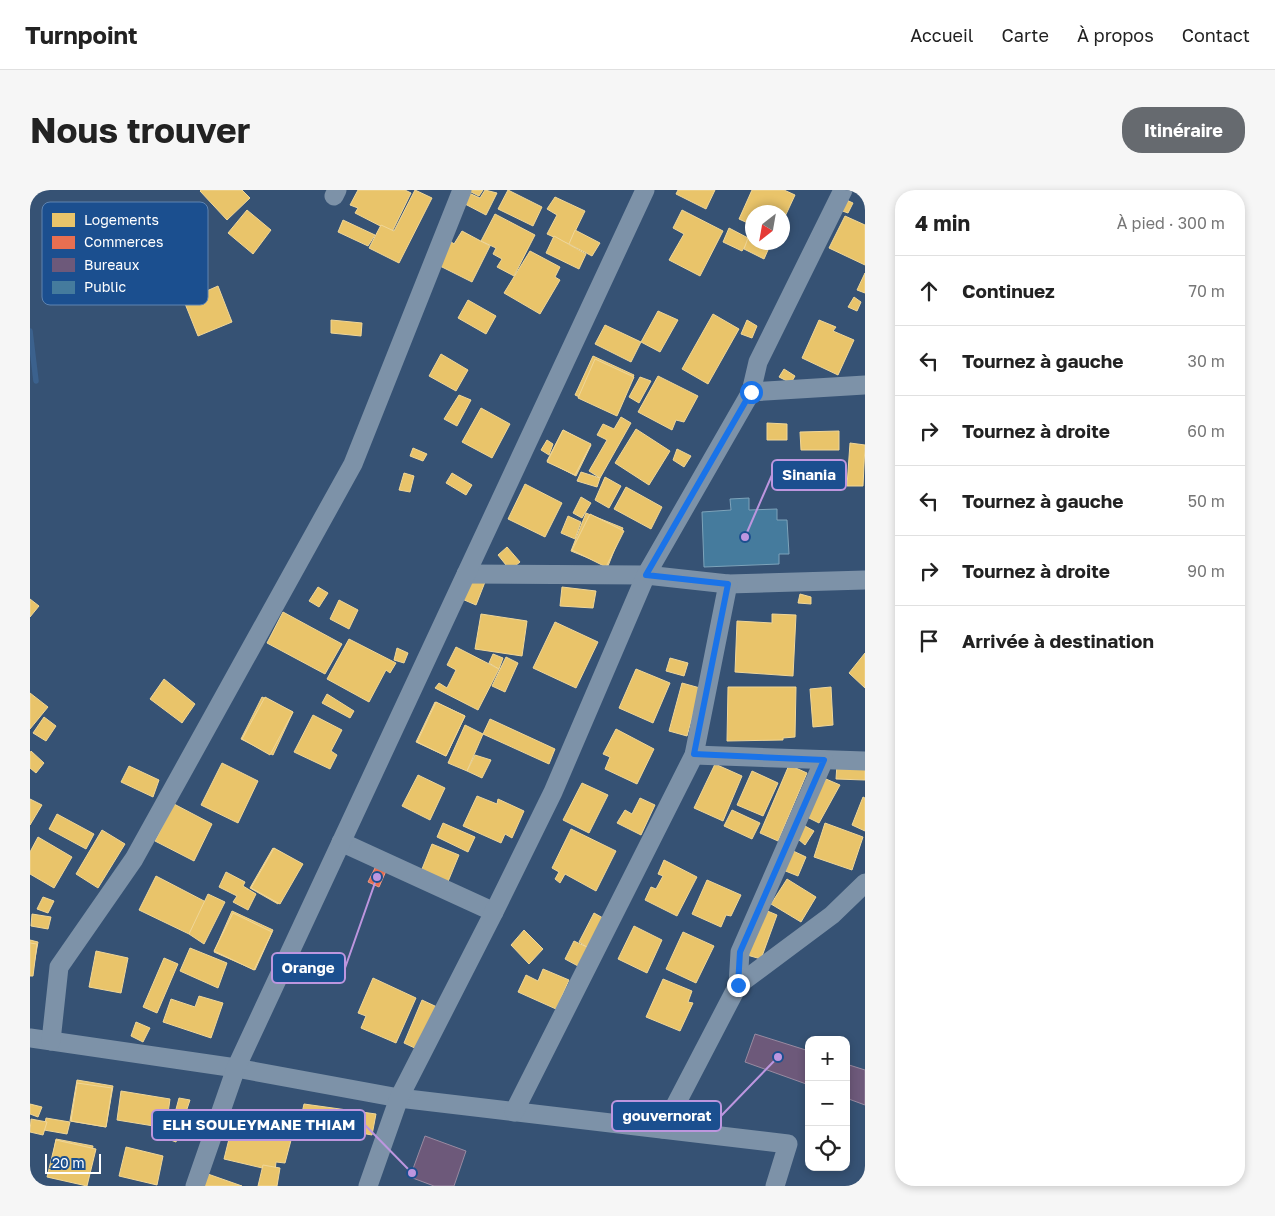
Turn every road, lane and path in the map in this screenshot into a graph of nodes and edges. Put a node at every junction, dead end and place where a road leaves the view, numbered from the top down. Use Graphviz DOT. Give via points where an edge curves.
graph roads {
  1 [pos="462,190"];
  2 [pos="645,190"];
  3 [pos="843,190"];
  4 [pos="865,385"];
  5 [pos="751,392"];
  6 [pos="466,574"];
  7 [pos="646,575"];
  8 [pos="865,580"];
  9 [pos="728,584"];
  10 [pos="694,754"];
  11 [pos="824,760"];
  12 [pos="865,761"];
  13 [pos="341,842"];
  14 [pos="865,883"];
  15 [pos="494,912"];
  16 [pos="738,985"];
  17 [pos="30,1038"];
  18 [pos="51,1041"];
  19 [pos="236,1068"];
  20 [pos="399,1098"];
  21 [pos="514,1112"];
  22 [pos="663,1129"];
  23 [pos="195,1186"];
  24 [pos="368,1186"];
  25 [pos="774,1186"];
  1 -- 18 [label="street" via="354,464 134,859 58,968"];
  2 -- 6 [label="street"];
  3 -- 5 [label="street" via="758,362"];
  4 -- 5 [label="street"];
  5 -- 7 [label="street"];
  6 -- 7 [label="street"];
  6 -- 13 [label="street"];
  7 -- 9 [label="street"];
  7 -- 15 [label="street" via="553,792"];
  8 -- 9 [label="street"];
  9 -- 10 [label="street"];
  10 -- 11 [label="street"];
  10 -- 21 [label="street"];
  11 -- 12 [label="street"];
  11 -- 16 [label="street" via="740,952"];
  13 -- 15 [label="street"];
  13 -- 19 [label="street"];
  14 -- 16 [label="street" via="832,915"];
  15 -- 20 [label="street"];
  16 -- 22 [label="street"];
  17 -- 18 [label="street"];
  18 -- 19 [label="street"];
  19 -- 20 [label="street"];
  19 -- 23 [label="street"];
  20 -- 21 [label="street"];
  20 -- 24 [label="street"];
  21 -- 22 [label="street"];
  22 -- 25 [label="street" via="788,1144"];
}
